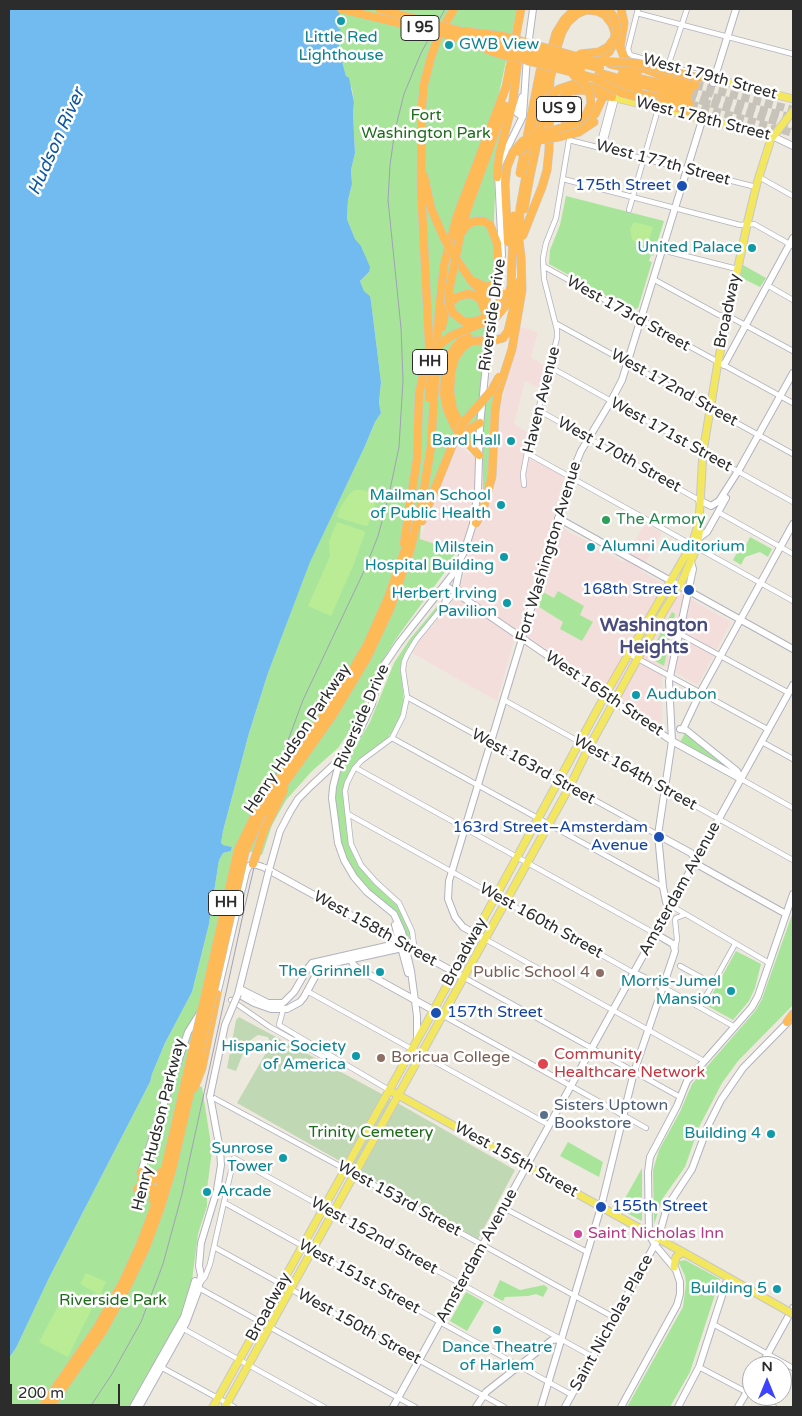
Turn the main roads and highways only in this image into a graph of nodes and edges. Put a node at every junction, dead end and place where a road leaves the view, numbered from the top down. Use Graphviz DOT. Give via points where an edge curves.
graph roads {
  1 [pos="341,9"];
  2 [pos="345,9"];
  3 [pos="378,9"];
  4 [pos="454,9"];
  5 [pos="521,9"];
  6 [pos="533,9"];
  7 [pos="568,9"];
  8 [pos="575,9"];
  9 [pos="608,9"];
  10 [pos="621,9"];
  11 [pos="736,9"];
  12 [pos="519,21"];
  13 [pos="461,31"];
  14 [pos="517,33"];
  15 [pos="471,41"];
  16 [pos="499,44"];
  17 [pos="551,48"];
  18 [pos="563,61"];
  19 [pos="601,74"];
  20 [pos="669,78"];
  21 [pos="714,81"];
  22 [pos="540,85"];
  23 [pos="568,85"];
  24 [pos="692,94"];
  25 [pos="614,97"];
  26 [pos="793,99"];
  27 [pos="793,111"];
  28 [pos="703,116"];
  29 [pos="772,136"];
  30 [pos="793,146"];
  31 [pos="421,164"];
  32 [pos="528,176"];
  33 [pos="497,177"];
  34 [pos="523,235"];
  35 [pos="460,236"];
  36 [pos="513,236"];
  37 [pos="792,242"];
  38 [pos="521,256"];
  39 [pos="499,269"];
  40 [pos="469,276"];
  41 [pos="521,276"];
  42 [pos="496,285"];
  43 [pos="504,294"];
  44 [pos="492,319"];
  45 [pos="469,338"];
  46 [pos="513,340"];
  47 [pos="721,364"];
  48 [pos="436,369"];
  49 [pos="793,373"];
  50 [pos="480,423"];
  51 [pos="479,454"];
  52 [pos="738,472"];
  53 [pos="700,500"];
  54 [pos="558,518"];
  55 [pos="699,522"];
  56 [pos="474,524"];
  57 [pos="793,524"];
  58 [pos="700,537"];
  59 [pos="413,538"];
  60 [pos="695,545"];
  61 [pos="402,558"];
  62 [pos="462,558"];
  63 [pos="690,562"];
  64 [pos="671,581"];
  65 [pos="446,586"];
  66 [pos="680,586"];
  67 [pos="689,591"];
  68 [pos="474,605"];
  69 [pos="444,608"];
  70 [pos="652,614"];
  71 [pos="659,619"];
  72 [pos="741,620"];
  73 [pos="522,638"];
  74 [pos="793,649"];
  75 [pos="793,685"];
  76 [pos="605,696"];
  77 [pos="614,701"];
  78 [pos="682,729"];
  79 [pos="672,732"];
  80 [pos="663,734"];
  81 [pos="672,740"];
  82 [pos="340,759"];
  83 [pos="291,769"];
  84 [pos="327,772"];
  85 [pos="741,779"];
  86 [pos="334,787"];
  87 [pos="658,835"];
  88 [pos="696,859"];
  89 [pos="253,864"];
  90 [pos="793,894"];
  91 [pos="670,905"];
  92 [pos="786,914"];
  93 [pos="475,934"];
  94 [pos="656,934"];
  95 [pos="485,939"];
  96 [pos="406,948"];
  97 [pos="350,957"];
  98 [pos="308,968"];
  99 [pos="454,972"];
  100 [pos="317,973"];
  101 [pos="634,973"];
  102 [pos="463,978"];
  103 [pos="220,985"];
  104 [pos="662,987"];
  105 [pos="239,992"];
  106 [pos="294,992"];
  107 [pos="217,994"];
  108 [pos="306,994"];
  109 [pos="414,999"];
  110 [pos="256,1000"];
  111 [pos="433,1010"];
  112 [pos="442,1015"];
  113 [pos="792,1018"];
  114 [pos="187,1038"];
  115 [pos="417,1038"];
  116 [pos="195,1054"];
  117 [pos="388,1090"];
  118 [pos="397,1095"];
  119 [pos="188,1104"];
  120 [pos="172,1142"];
  121 [pos="526,1166"];
  122 [pos="140,1172"];
  123 [pos="150,1185"];
  124 [pos="138,1189"];
  125 [pos="601,1207"];
  126 [pos="149,1221"];
  127 [pos="649,1234"];
  128 [pos="657,1242"];
  129 [pos="689,1255"];
  130 [pos="674,1267"];
  131 [pos="793,1312"];
  132 [pos="561,1339"];
  133 [pos="91,1343"];
  134 [pos="767,1356"];
  135 [pos="226,1405"];
  136 [pos="138,1406"];
  137 [pos="42,1407"];
  138 [pos="50,1407"];
  139 [pos="212,1407"];
  140 [pos="393,1407"];
  141 [pos="476,1407"];
  142 [pos="541,1407"];
  143 [pos="565,1407"];
  144 [pos="621,1407"];
  145 [pos="680,1407"];
  1 -- 16 [label="highway, I 95, bridge"];
  2 -- 15 [label="highway, I 95, bridge"];
  3 -- 13 [label="highway, I 95, bridge"];
  3 -- 16 [label="highway, I 95, bridge"];
  4 -- 31 [label="highway, Henry Hudson Parkway / HH" via="438,38 426,76"];
  5 -- 12 [label="highway, Henry Hudson Parkway / HH"];
  6 -- 33 [label="main road, Riverside Drive" via="523,114 503,155"];
  7 -- 22 [label="highway" via="549,38"];
  8 -- 17 [label="highway" via="560,26"];
  9 -- 18 [label="highway, bridge" via="617,27 610,44 593,54"];
  10 -- 20 [label="highway" via="624,23 620,47 625,58 632,64"];
  11 -- 21 [label="main road"];
  12 -- 14 [label="highway, Henry Hudson Parkway / HH"];
  12 -- 33 [label="highway" via="514,94"];
  13 -- 17 [label="highway, US 9, bridge" via="501,36"];
  13 -- 19 [label="highway, I 95, bridge"];
  14 -- 35 [label="highway" via="510,89"];
  14 -- 48 [label="highway, Henry Hudson Parkway / HH" via="506,87 448,247 440,300"];
  15 -- 18 [label="highway, US 9, bridge" via="496,53"];
  15 -- 19 [label="highway, I 95, bridge"];
  16 -- 18 [label="highway, bridge"];
  16 -- 19 [label="highway, I 95, bridge" via="528,61"];
  16 -- 19 [label="highway, I 95, bridge" via="534,45"];
  17 -- 18 [label="highway, US 9, bridge"];
  17 -- 22 [label="highway"];
  18 -- 19 [label="highway, US 9"];
  18 -- 24 [label="highway, US 9, bridge" via="636,63"];
  18 -- 24 [label="highway, US 9, bridge" via="625,94"];
  18 -- 34 [label="highway" via="595,60 606,54 615,39 609,19 597,11 582,11 570,20 561,35 550,80 547,170"];
  18 -- 43 [label="highway, bridge" via="586,85 591,104 580,121 526,140 510,158 505,177 509,261"];
  19 -- 20 [label="highway, I 95"];
  19 -- 24 [label="highway, I 95"];
  19 -- 24 [label="highway, I 95"];
  20 -- 24 [label="highway, I 95"];
  21 -- 24 [label="highway, US 9"];
  21 -- 26 [label="main road, West 179th Street / US 9"];
  22 -- 32 [label="highway, bridge"];
  22 -- 36 [label="highway, bridge" via="518,186"];
  23 -- 24 [label="highway" via="629,92"];
  23 -- 25 [label="highway"];
  23 -- 32 [label="highway, bridge" via="550,97 544,110"];
  24 -- 28 [label="highway, US 9"];
  25 -- 28 [label="main road, West 178th Street / US 9" via="695,118"];
  25 -- 36 [label="highway, US 9, bridge" via="582,90 571,91 561,100 560,113 574,125 589,120 603,99 600,113 590,126 563,139 538,140 520,150 512,168 510,188"];
  27 -- 29 [label="main road, Broadway"];
  28 -- 29 [label="main road, West 178th Street / US 9"];
  28 -- 54 [label="main road, Fort Washington Avenue" via="628,362 612,402 577,460"];
  29 -- 30 [label="main road, West 178th Street"];
  29 -- 47 [label="main road, Broadway" via="756,187 726,317"];
  31 -- 40 [label="highway, bridge" via="432,208 444,238"];
  31 -- 61 [label="highway, Henry Hudson Parkway / HH" via="429,406 420,488"];
  32 -- 34 [label="highway"];
  32 -- 38 [label="highway" via="519,215"];
  33 -- 39 [label="main road, Riverside Drive" via="502,250"];
  34 -- 38 [label="highway"];
  35 -- 39 [label="highway" via="471,222 481,220 491,226 497,243"];
  35 -- 43 [label="highway, bridge" via="449,291 449,306 453,313 463,321 480,320 493,312"];
  36 -- 44 [label="highway" via="511,286 506,305"];
  37 -- 47 [label="main road"];
  38 -- 41 [label="highway"];
  39 -- 42 [label="main road, Riverside Drive"];
  40 -- 42 [label="highway" via="484,286"];
  40 -- 44 [label="highway" via="484,296"];
  41 -- 45 [label="highway, bridge" via="509,329 503,338"];
  41 -- 46 [label="highway" via="522,290"];
  42 -- 44 [label="main road, Riverside Drive"];
  43 -- 44 [label="highway, bridge"];
  44 -- 45 [label="highway, bridge"];
  44 -- 48 [label="highway" via="476,296 465,294 454,299 445,313"];
  44 -- 50 [label="main road, Riverside Drive"];
  44 -- 61 [label="highway, bridge" via="451,336 438,346 425,367 419,394 417,459"];
  45 -- 50 [label="highway" via="455,358 450,392 453,410 461,425 470,429"];
  45 -- 51 [label="highway" via="456,346 450,357 444,394 455,427"];
  46 -- 56 [label="highway" via="495,411 491,480 482,513"];
  46 -- 59 [label="highway, bridge" via="490,393 464,422"];
  47 -- 53 [label="main road, Broadway" via="703,452"];
  48 -- 59 [label="highway, Henry Hudson Parkway / HH" via="431,447"];
  49 -- 52 [label="main road"];
  50 -- 51 [label="main road, Riverside Drive"];
  51 -- 56 [label="main road, Riverside Drive"];
  52 -- 53 [label="main road" via="716,504 708,505"];
  52 -- 58 [label="main road" via="718,512"];
  53 -- 55 [label="main road, Broadway"];
  54 -- 64 [label="main road"];
  54 -- 73 [label="main road, Fort Washington Avenue"];
  55 -- 58 [label="main road, Broadway"];
  55 -- 60 [label="main road, Broadway"];
  56 -- 62 [label="main road, Riverside Drive"];
  57 -- 72 [label="main road"];
  58 -- 60 [label="main road, Broadway"];
  59 -- 83 [label="highway, Henry Hudson Parkway / HH" via="399,585 374,646 336,710"];
  60 -- 63 [label="main road, Broadway"];
  60 -- 64 [label="main road, Broadway"];
  61 -- 83 [label="highway, Henry Hudson Parkway / HH" via="358,662"];
  62 -- 65 [label="main road, Riverside Drive"];
  62 -- 68 [label="main road" via="456,587"];
  63 -- 66 [label="main road, Broadway"];
  63 -- 67 [label="main road" via="693,569"];
  64 -- 66 [label="main road"];
  64 -- 70 [label="main road, Broadway"];
  65 -- 68 [label="main road, West 165th Street"];
  65 -- 69 [label="main road"];
  65 -- 82 [label="main road, Riverside Drive" via="399,643 380,672 366,718"];
  66 -- 67 [label="main road"];
  66 -- 71 [label="main road, Broadway"];
  67 -- 72 [label="main road"];
  67 -- 79 [label="main road" via="670,676"];
  68 -- 73 [label="main road, West 165th Street"];
  70 -- 71 [label="main road"];
  70 -- 76 [label="main road, Broadway"];
  71 -- 77 [label="main road, Broadway"];
  72 -- 74 [label="main road"];
  72 -- 78 [label="main road"];
  73 -- 76 [label="main road, West 165th Street"];
  73 -- 93 [label="main road, Fort Washington Avenue" via="448,886 450,906 459,923"];
  75 -- 85 [label="main road, Amsterdam Avenue"];
  76 -- 77 [label="main road, West 165th Street"];
  76 -- 93 [label="main road, Broadway"];
  77 -- 80 [label="main road, West 165th Street"];
  77 -- 95 [label="main road, Broadway"];
  78 -- 79 [label="main road"];
  78 -- 85 [label="main road, West 165th Street" via="737,771"];
  79 -- 80 [label="main road"];
  79 -- 81 [label="main road"];
  80 -- 81 [label="main road, West 165th Street"];
  81 -- 85 [label="main road, West 165th Street"];
  81 -- 87 [label="main road"];
  82 -- 84 [label="main road"];
  82 -- 86 [label="main road, Riverside Drive"];
  83 -- 89 [label="highway, bridge"];
  83 -- 116 [label="highway, Henry Hudson Parkway / HH, bridge" via="261,816 245,852"];
  84 -- 86 [label="main road, Riverside Drive"];
  84 -- 105 [label="main road" via="298,799 280,831"];
  85 -- 88 [label="main road, Amsterdam Avenue"];
  86 -- 96 [label="main road, Riverside Drive" via="332,798 338,843 344,860 354,878 398,920"];
  87 -- 88 [label="main road, West 163rd Street"];
  87 -- 91 [label="main road" via="663,888 666,902"];
  88 -- 91 [label="main road, Amsterdam Avenue"];
  88 -- 92 [label="main road, West 163rd Street" via="700,866"];
  89 -- 96 [label="main road, West 158th Street, bridge"];
  89 -- 103 [label="main road" via="246,872"];
  90 -- 92 [label="main road"];
  91 -- 94 [label="main road, Amsterdam Avenue"];
  92 -- 127 [label="main road" via="752,1007 688,1081 653,1150 648,1165"];
  93 -- 95 [label="main road, Fort Washington Avenue"];
  93 -- 99 [label="main road, Broadway"];
  94 -- 101 [label="main road, Amsterdam Avenue"];
  94 -- 104 [label="main road" via="673,944 675,951"];
  95 -- 102 [label="main road, Broadway"];
  96 -- 97 [label="main road"];
  96 -- 99 [label="main road, West 158th Street"];
  96 -- 109 [label="main road"];
  97 -- 98 [label="main road" via="312,963"];
  97 -- 100 [label="main road" via="326,965"];
  97 -- 109 [label="main road" via="357,968"];
  98 -- 100 [label="main road"];
  98 -- 106 [label="main road"];
  99 -- 102 [label="main road, West 158th Street"];
  99 -- 111 [label="main road, Broadway"];
  100 -- 108 [label="main road"];
  101 -- 104 [label="main road, West 160th Street"];
  101 -- 121 [label="main road, Amsterdam Avenue"];
  102 -- 112 [label="main road, Broadway"];
  103 -- 107 [label="main road"];
  103 -- 114 [label="main road" via="193,1023"];
  104 -- 125 [label="main road" via="634,1072"];
  105 -- 110 [label="main road"];
  105 -- 136 [label="main road, bridge" via="225,1025 210,1096 220,1165 215,1199 203,1234 197,1286 181,1328"];
  106 -- 108 [label="main road" via="298,996"];
  106 -- 110 [label="main road" via="286,1001 277,1004"];
  107 -- 114 [label="main road"];
  107 -- 119 [label="highway" via="202,1068"];
  108 -- 110 [label="main road" via="294,1006 283,1010 271,1009"];
  109 -- 111 [label="main road"];
  109 -- 115 [label="main road"];
  111 -- 112 [label="main road"];
  111 -- 115 [label="main road, Broadway"];
  112 -- 118 [label="main road, Broadway"];
  113 -- 128 [label="main road, Saint Nicholas Place" via="743,1068 723,1095 692,1169 669,1204"];
  114 -- 122 [label="main road"];
  115 -- 117 [label="main road, Broadway"];
  116 -- 119 [label="highway, Henry Hudson Parkway / HH"];
  116 -- 120 [label="highway, Henry Hudson Parkway / HH"];
  117 -- 118 [label="main road, West 155th Street"];
  117 -- 139 [label="main road, Broadway"];
  118 -- 121 [label="main road, West 155th Street"];
  118 -- 135 [label="main road, Broadway"];
  119 -- 133 [label="highway, Henry Hudson Parkway / HH" via="151,1234 123,1296"];
  120 -- 122 [label="highway" via="158,1178 149,1180"];
  120 -- 126 [label="highway, Henry Hudson Parkway / HH"];
  121 -- 125 [label="main road, West 155th Street"];
  121 -- 140 [label="main road, Amsterdam Avenue"];
  122 -- 123 [label="highway"];
  123 -- 124 [label="highway" via="142,1185"];
  123 -- 126 [label="highway" via="154,1195"];
  125 -- 127 [label="main road, West 155th Street"];
  125 -- 132 [label="main road"];
  126 -- 133 [label="highway, Henry Hudson Parkway / HH" via="126,1276"];
  127 -- 128 [label="main road, West 155th Street"];
  128 -- 129 [label="main road, West 155th Street"];
  128 -- 130 [label="main road"];
  128 -- 143 [label="main road, Saint Nicholas Place"];
  129 -- 130 [label="main road" via="676,1257"];
  129 -- 131 [label="main road, West 155th Street, bridge"];
  130 -- 144 [label="main road" via="680,1288 677,1305"];
  131 -- 134 [label="main road"];
  131 -- 145 [label="main road" via="728,1277 700,1367"];
  132 -- 141 [label="main road" via="552,1340 519,1366 483,1396"];
  132 -- 142 [label="main road"];
  133 -- 137 [label="highway, Henry Hudson Parkway / HH"];
  133 -- 138 [label="highway, Henry Hudson Parkway / HH"];
}
